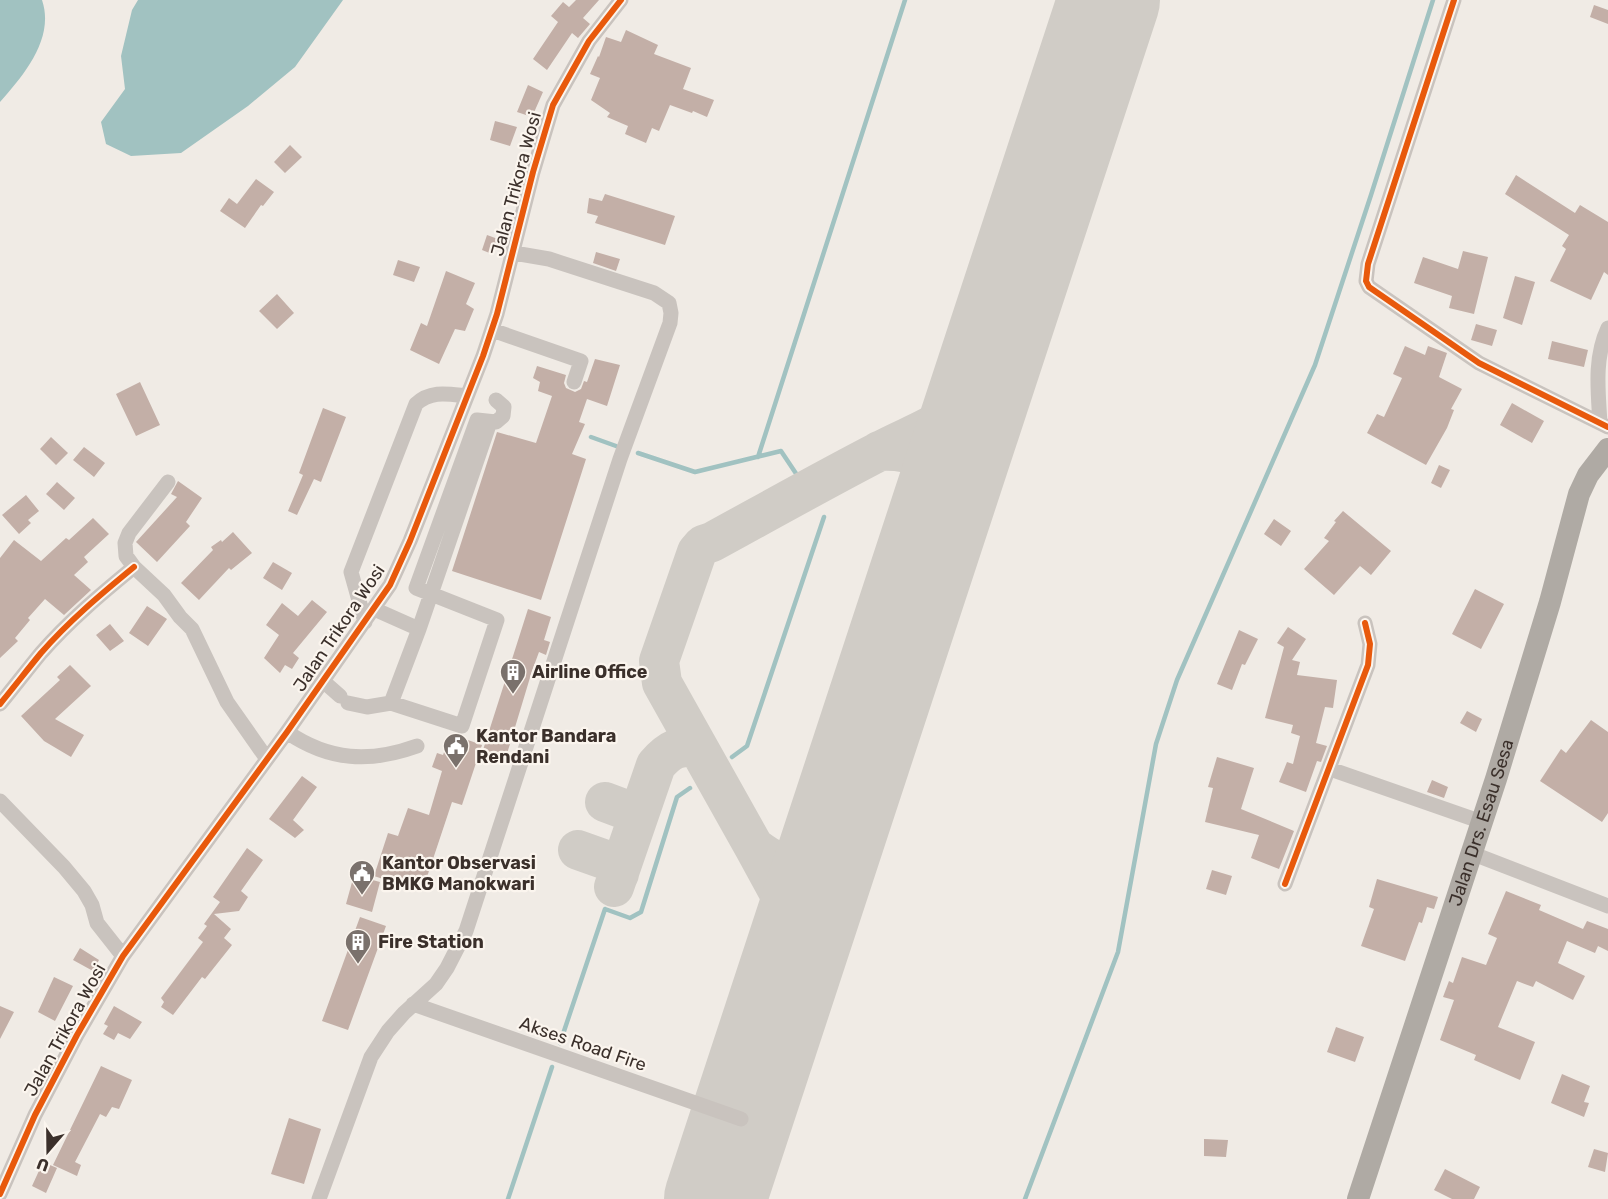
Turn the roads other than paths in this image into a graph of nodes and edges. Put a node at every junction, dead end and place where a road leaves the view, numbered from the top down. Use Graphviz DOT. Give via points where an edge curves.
graph roads {
  1 [pos="621,0"];
  2 [pos="1455,0"];
  3 [pos="513,253"];
  4 [pos="1608,328"];
  5 [pos="492,330"];
  6 [pos="574,382"];
  7 [pos="469,393"];
  8 [pos="1604,425"];
  9 [pos="1608,449"];
  10 [pos="168,482"];
  11 [pos="134,567"];
  12 [pos="432,595"];
  13 [pos="369,616"];
  14 [pos="1365,624"];
  15 [pos="419,629"];
  16 [pos="323,681"];
  17 [pos="391,704"];
  18 [pos="0,705"];
  19 [pos="287,732"];
  20 [pos="417,746"];
  21 [pos="267,759"];
  22 [pos="1330,769"];
  23 [pos="0,801"];
  24 [pos="1482,822"];
  25 [pos="1471,853"];
  26 [pos="1285,885"];
  27 [pos="1608,906"];
  28 [pos="123,956"];
  29 [pos="413,1004"];
  30 [pos="741,1119"];
  31 [pos="0,1194"];
  32 [pos="319,1199"];
  33 [pos="1358,1199"];
  1 -- 3 [label="street, Jalan Trikora Wosi" via="590,41 553,105"];
  2 -- 8 [label="street" via="1368,264 1366,281 1466,355"];
  3 -- 5 [label="street, Jalan Trikora Wosi"];
  3 -- 29 [label="street" via="549,259 654,293 669,303 670,323 616,470 466,931 436,984"];
  4 -- 8 [label="street" via="1598,363"];
  5 -- 6 [label="street" via="581,361"];
  5 -- 7 [label="street, Jalan Trikora Wosi"];
  7 -- 12 [label="street" via="491,398 502,404 505,411 499,420 477,420 416,588"];
  7 -- 13 [label="street, Jalan Trikora Wosi" via="390,585"];
  7 -- 13 [label="street" via="441,393 416,404 351,572"];
  9 -- 24 [label="highway, Jalan Drs. Esau Sesa" via="1579,494"];
  10 -- 11 [label="street" via="127,536 126,556"];
  11 -- 18 [label="street" via="70,623"];
  11 -- 21 [label="street" via="192,629 227,702"];
  12 -- 15 [label="street"];
  12 -- 17 [label="street" via="497,620 462,726"];
  13 -- 15 [label="street"];
  13 -- 16 [label="street, Jalan Trikora Wosi"];
  14 -- 22 [label="street" via="1370,644 1368,665"];
  15 -- 17 [label="street"];
  16 -- 17 [label="street" via="344,699 367,707"];
  16 -- 19 [label="street, Jalan Trikora Wosi"];
  19 -- 20 [label="street" via="311,747 350,756 383,756"];
  19 -- 21 [label="street, Jalan Trikora Wosi"];
  21 -- 28 [label="street, Jalan Trikora Wosi"];
  22 -- 24 [label="street"];
  22 -- 26 [label="street"];
  23 -- 28 [label="street" via="84,891 97,923"];
  24 -- 25 [label="highway, Jalan Drs. Esau Sesa"];
  25 -- 27 [label="street"];
  25 -- 33 [label="highway, Jalan Drs. Esau Sesa"];
  28 -- 31 [label="street, Jalan Trikora Wosi" via="35,1114"];
  29 -- 30 [label="street, Akses Road Fire"];
  29 -- 32 [label="street" via="371,1057"];
}
